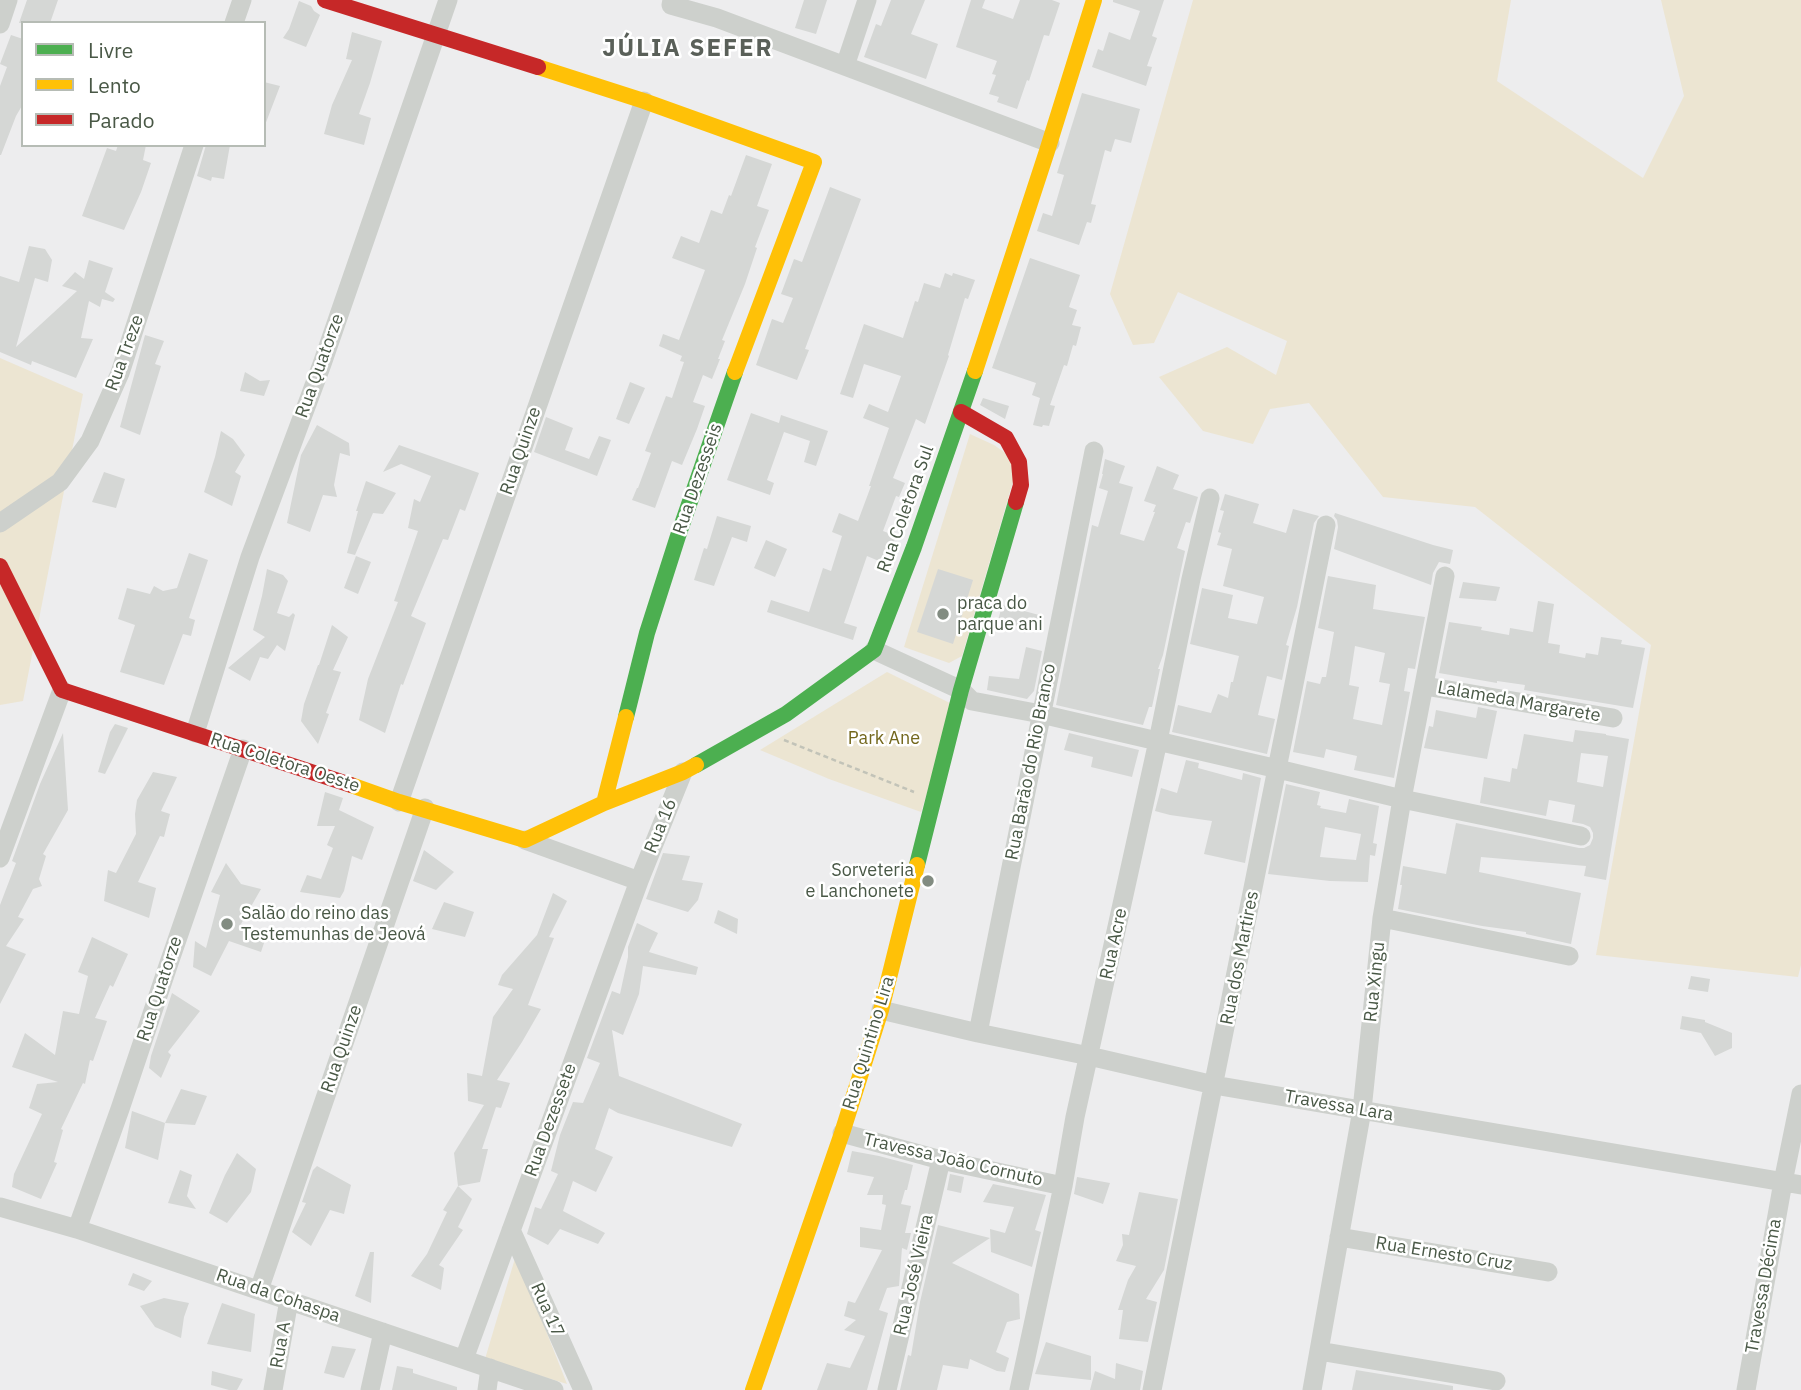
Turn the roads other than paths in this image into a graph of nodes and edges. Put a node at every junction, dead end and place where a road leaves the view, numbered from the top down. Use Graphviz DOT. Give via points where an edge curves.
graph roads {
  1 [pos="8,0"];
  2 [pos="242,0"];
  3 [pos="325,0"];
  4 [pos="448,0"];
  5 [pos="867,0"];
  6 [pos="1094,0"];
  7 [pos="671,2"];
  8 [pos="235,21"];
  9 [pos="0,24"];
  10 [pos="436,35"];
  11 [pos="845,66"];
  12 [pos="644,101"];
  13 [pos="1050,143"];
  14 [pos="193,147"];
  15 [pos="961,412"];
  16 [pos="1094,451"];
  17 [pos="1210,498"];
  18 [pos="0,523"];
  19 [pos="1326,525"];
  20 [pos="0,566"];
  21 [pos="1445,576"];
  22 [pos="874,650"];
  23 [pos="1425,686"];
  24 [pos="62,690"];
  25 [pos="961,690"];
  26 [pos="1041,714"];
  27 [pos="1613,718"];
  28 [pos="195,733"];
  29 [pos="1158,741"];
  30 [pos="243,749"];
  31 [pos="1278,769"];
  32 [pos="683,772"];
  33 [pos="1402,799"];
  34 [pos="399,802"];
  35 [pos="604,803"];
  36 [pos="425,808"];
  37 [pos="1581,836"];
  38 [pos="525,840"];
  39 [pos="0,858"];
  40 [pos="639,881"];
  41 [pos="1381,918"];
  42 [pos="1569,956"];
  43 [pos="881,1010"];
  44 [pos="978,1033"];
  45 [pos="1089,1056"];
  46 [pos="1214,1085"];
  47 [pos="1801,1094"];
  48 [pos="1362,1110"];
  49 [pos="842,1133"];
  50 [pos="942,1160"];
  51 [pos="1792,1184"];
  52 [pos="1063,1186"];
  53 [pos="0,1207"];
  54 [pos="77,1229"];
  55 [pos="511,1230"];
  56 [pos="1339,1237"];
  57 [pos="1548,1272"];
  58 [pos="260,1290"];
  59 [pos="289,1300"];
  60 [pos="383,1332"];
  61 [pos="1319,1351"];
  62 [pos="464,1359"];
  63 [pos="490,1368"];
  64 [pos="1496,1381"];
  65 [pos="273,1390"];
  66 [pos="370,1390"];
  67 [pos="487,1390"];
  68 [pos="554,1390"];
  69 [pos="583,1390"];
  70 [pos="753,1390"];
  71 [pos="887,1390"];
  72 [pos="1019,1390"];
  73 [pos="1152,1390"];
  74 [pos="1312,1390"];
  75 [pos="1746,1390"];
  1 -- 9 [label="street"];
  2 -- 8 [label="street"];
  3 -- 10 [label="street"];
  4 -- 10 [label="street, Rua Quatorze"];
  5 -- 11 [label="street"];
  6 -- 13 [label="street, Rua Coletora Sul"];
  7 -- 11 [label="street"];
  10 -- 12 [label="street"];
  10 -- 28 [label="street, Rua Quatorze" via="250,557"];
  11 -- 13 [label="street"];
  12 -- 34 [label="street, Rua Quinze"];
  12 -- 35 [label="street, Rua Dezesseis" via="814,162 678,536 647,633"];
  13 -- 15 [label="street, Rua Coletora Sul"];
  14 -- 18 [label="street, Rua Treze" via="120,373 90,441 60,482"];
  15 -- 22 [label="street, Rua Coletora Sul"];
  15 -- 25 [label="street, Rua Quintino Lira" via="1006,438 1019,462 1021,485"];
  16 -- 26 [label="street, Rua Barão do Rio Branco"];
  17 -- 29 [label="street, Rua Acre"];
  19 -- 31 [label="street, Rua dos Martires"];
  20 -- 24 [label="street"];
  21 -- 23 [label="street, Rua Xingu"];
  22 -- 25 [label="street"];
  22 -- 32 [label="street" via="786,714"];
  23 -- 27 [label="street, Lalameda Margarete"];
  23 -- 33 [label="street, Rua Xingu"];
  24 -- 28 [label="street, Rua Coletora Oeste"];
  24 -- 39 [label="street"];
  25 -- 26 [label="street" via="972,701"];
  25 -- 43 [label="street, Rua Quintino Lira"];
  26 -- 29 [label="street"];
  26 -- 44 [label="street, Rua Barão do Rio Branco"];
  28 -- 30 [label="street, Rua Coletora Oeste"];
  29 -- 31 [label="street"];
  29 -- 45 [label="street, Rua Acre"];
  30 -- 34 [label="street, Rua Coletora Oeste"];
  30 -- 54 [label="street, Rua Quatorze"];
  31 -- 33 [label="street"];
  31 -- 46 [label="street, Rua dos Martires"];
  32 -- 35 [label="street"];
  32 -- 40 [label="street, Rua 16"];
  33 -- 37 [label="street"];
  33 -- 41 [label="street, Rua Xingu"];
  34 -- 36 [label="street, Rua Coletora Oeste"];
  35 -- 38 [label="street"];
  36 -- 38 [label="street, Rua Coletora Oeste"];
  36 -- 58 [label="street, Rua Quinze"];
  38 -- 40 [label="street, Rua Coletora Oeste"];
  40 -- 55 [label="street, Rua Dezessete"];
  41 -- 42 [label="street"];
  41 -- 48 [label="street, Rua Xingu"];
  43 -- 44 [label="street, Travessa Lara"];
  43 -- 49 [label="street, Rua Quintino Lira"];
  44 -- 45 [label="street, Travessa Lara"];
  45 -- 46 [label="street, Travessa Lara"];
  45 -- 52 [label="street, Rua Acre"];
  46 -- 48 [label="street, Travessa Lara"];
  46 -- 73 [label="street, Rua dos Martires"];
  47 -- 51 [label="street, Travessa Décima"];
  48 -- 51 [label="street, Travessa Lara"];
  48 -- 56 [label="street, Rua Xingu"];
  49 -- 50 [label="street, Travessa João Cornuto"];
  49 -- 70 [label="street, Rua Quintino Lira"];
  50 -- 52 [label="street, Travessa João Cornuto"];
  50 -- 71 [label="street, Rua José Vieira"];
  51 -- 75 [label="street, Travessa Décima"];
  52 -- 72 [label="street, Rua Acre"];
  53 -- 54 [label="street, Rua da Cohaspa"];
  54 -- 58 [label="street, Rua da Cohaspa"];
  55 -- 62 [label="street, Rua Dezessete"];
  55 -- 69 [label="street, Rua 17"];
  56 -- 57 [label="street, Rua Ernesto Cruz"];
  56 -- 61 [label="street, Rua Xingu"];
  58 -- 59 [label="street, Rua da Cohaspa"];
  59 -- 60 [label="street, Rua da Cohaspa"];
  59 -- 65 [label="street, Rua A"];
  60 -- 62 [label="street, Rua da Cohaspa"];
  60 -- 66 [label="street"];
  61 -- 64 [label="street"];
  61 -- 74 [label="street, Rua Xingu"];
  62 -- 63 [label="street, Rua da Cohaspa"];
  63 -- 67 [label="street"];
  63 -- 68 [label="street, Rua da Cohaspa"];
}
